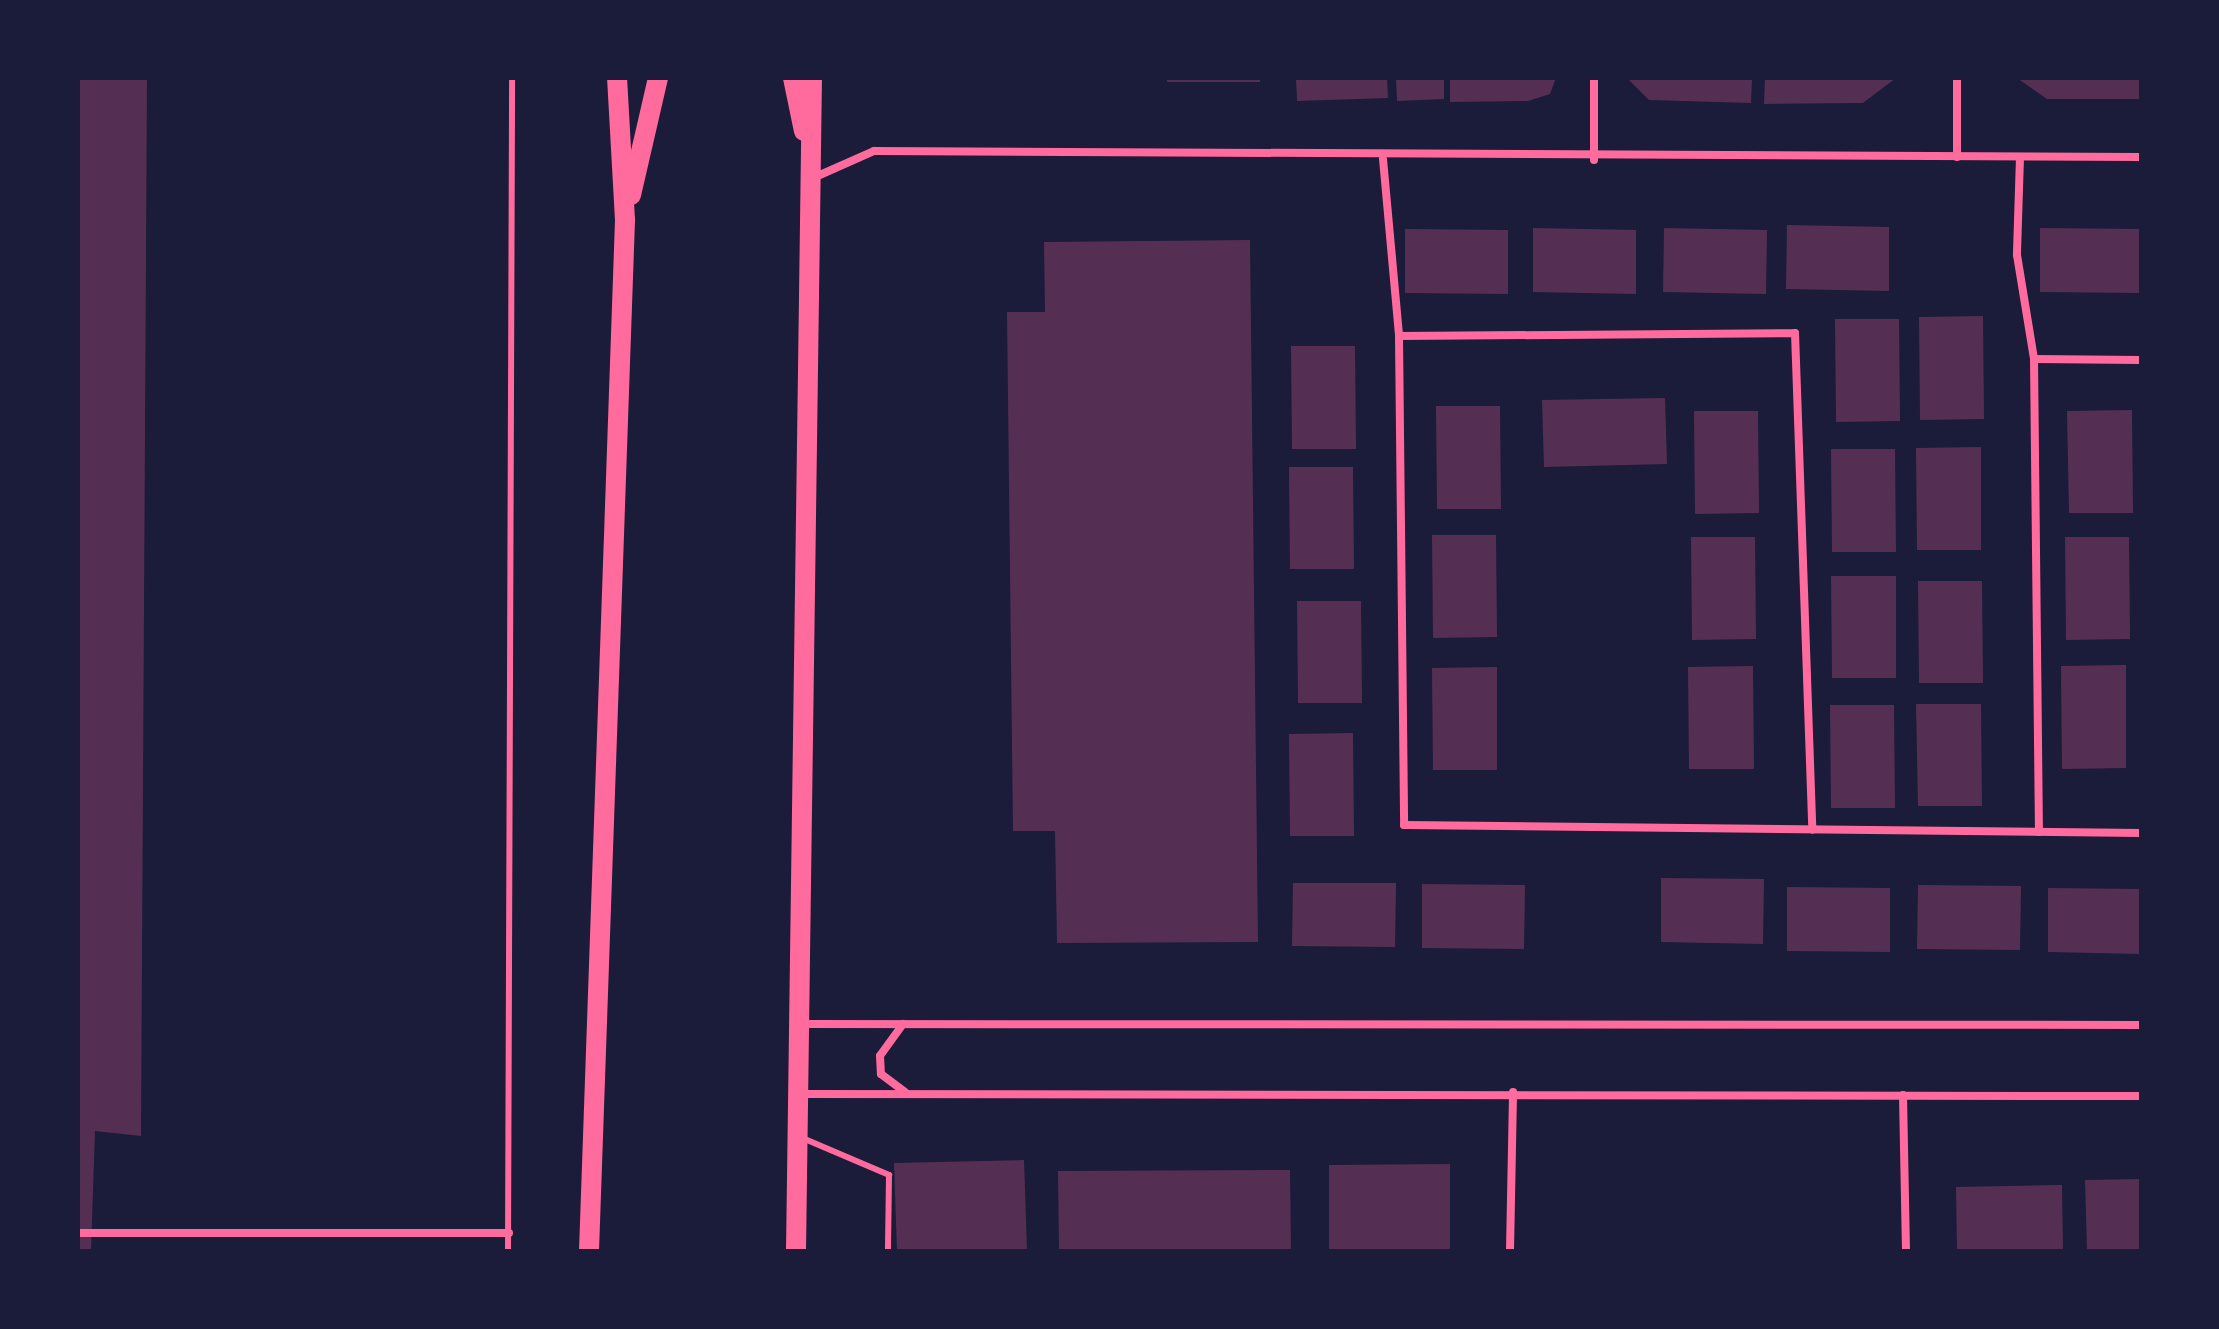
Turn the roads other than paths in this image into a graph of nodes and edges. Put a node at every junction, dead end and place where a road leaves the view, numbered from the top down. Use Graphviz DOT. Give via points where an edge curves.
graph roads {
  1 [pos="512,78"];
  2 [pos="617,78"];
  3 [pos="658,78"];
  4 [pos="793,78"];
  5 [pos="812,78"];
  6 [pos="1594,78"];
  7 [pos="1957,78"];
  8 [pos="1957,157"];
  9 [pos="2020,157"];
  10 [pos="2141,157"];
  11 [pos="1383,159"];
  12 [pos="1594,160"];
  13 [pos="813,178"];
  14 [pos="625,220"];
  15 [pos="1399,336"];
  16 [pos="2034,359"];
  17 [pos="2141,360"];
  18 [pos="1812,830"];
  19 [pos="2039,832"];
  20 [pos="2141,833"];
  21 [pos="798,1024"];
  22 [pos="903,1024"];
  23 [pos="2141,1025"];
  24 [pos="1513,1092"];
  25 [pos="800,1094"];
  26 [pos="906,1094"];
  27 [pos="1903,1095"];
  28 [pos="2141,1096"];
  29 [pos="797,1135"];
  30 [pos="78,1233"];
  31 [pos="509,1233"];
  32 [pos="508,1251"];
  33 [pos="589,1251"];
  34 [pos="796,1251"];
  35 [pos="888,1251"];
  36 [pos="1510,1251"];
  37 [pos="1906,1251"];
  1 -- 31 [label="lane"];
  2 -- 14 [label="main road"];
  3 -- 14 [label="main road"];
  4 -- 13 [label="main road"];
  5 -- 13 [label="main road"];
  6 -- 12 [label="street"];
  7 -- 8 [label="street"];
  8 -- 9 [label="street"];
  8 -- 12 [label="street"];
  9 -- 10 [label="street"];
  9 -- 16 [label="street" via="2017,255"];
  11 -- 12 [label="street"];
  11 -- 13 [label="street" via="874,151"];
  11 -- 15 [label="street"];
  13 -- 21 [label="main road"];
  14 -- 33 [label="main road"];
  15 -- 18 [label="street" via="1795,333"];
  15 -- 18 [label="street" via="1404,825"];
  16 -- 17 [label="street"];
  16 -- 19 [label="street"];
  18 -- 19 [label="street"];
  19 -- 20 [label="street"];
  21 -- 22 [label="street"];
  21 -- 25 [label="main road"];
  22 -- 23 [label="street"];
  22 -- 26 [label="street" via="880,1056 881,1074"];
  24 -- 26 [label="street"];
  24 -- 27 [label="street"];
  24 -- 36 [label="street"];
  25 -- 26 [label="street"];
  25 -- 29 [label="main road"];
  27 -- 28 [label="street"];
  27 -- 37 [label="street"];
  29 -- 34 [label="main road"];
  29 -- 35 [label="lane" via="889,1175"];
  30 -- 31 [label="street"];
  31 -- 32 [label="lane"];
}
